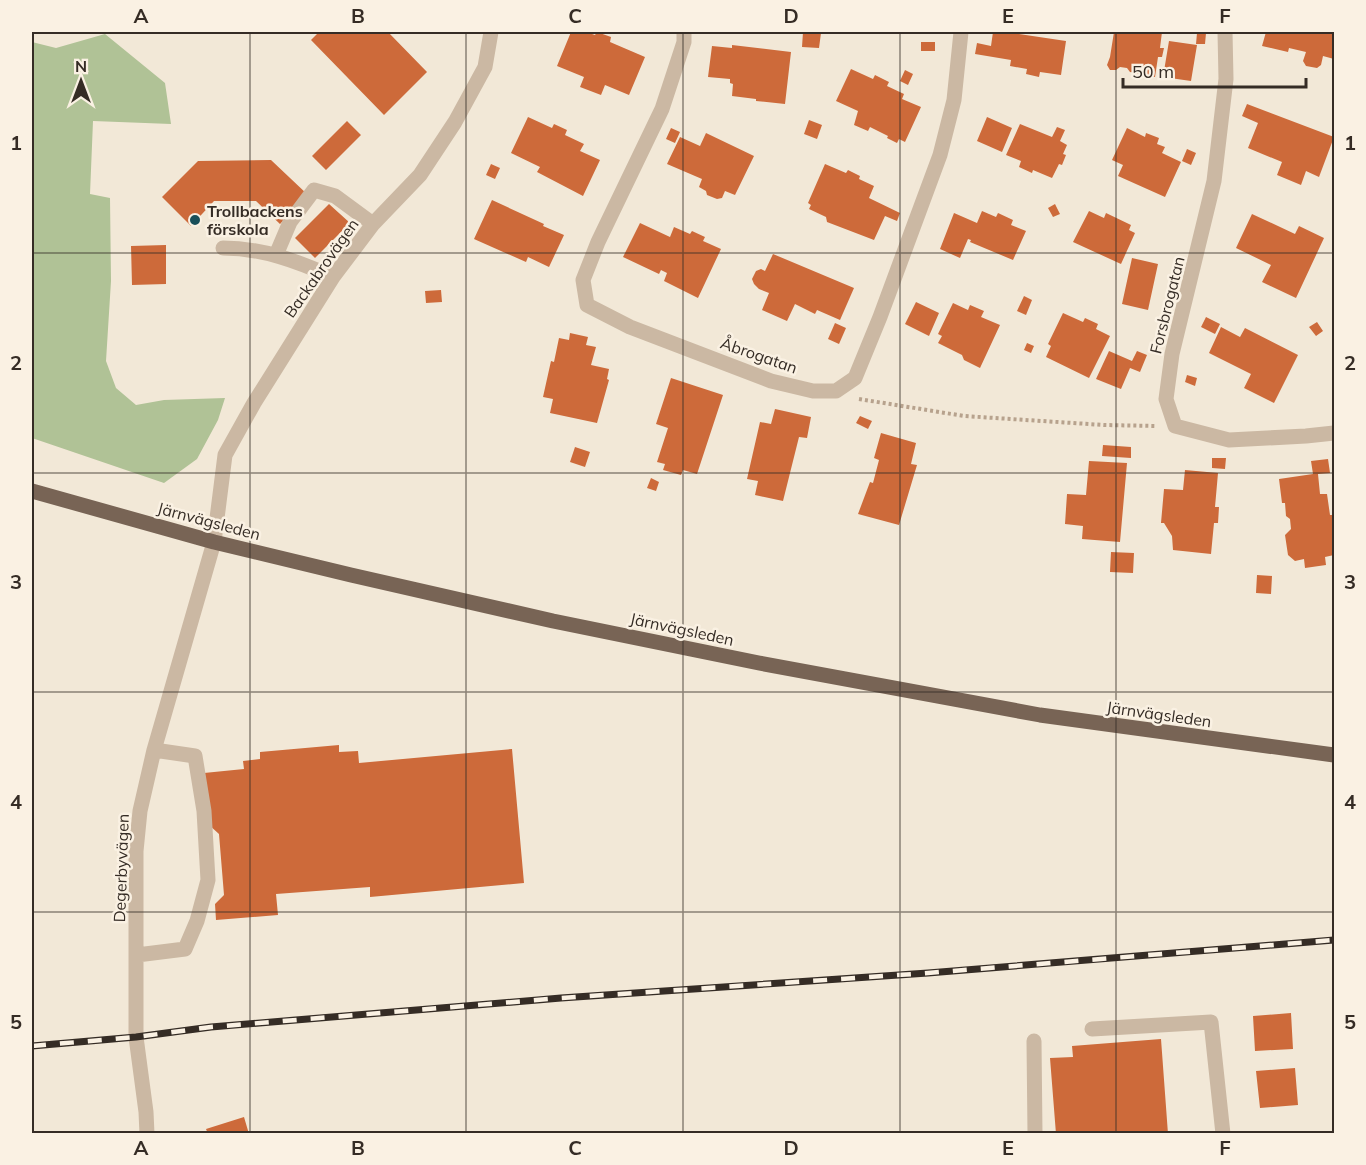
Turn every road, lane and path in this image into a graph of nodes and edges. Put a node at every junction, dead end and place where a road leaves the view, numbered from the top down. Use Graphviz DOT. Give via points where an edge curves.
graph roads {
  1 [pos="491,32"];
  2 [pos="684,32"];
  3 [pos="961,32"];
  4 [pos="1225,32"];
  5 [pos="374,224"];
  6 [pos="223,248"];
  7 [pos="276,255"];
  8 [pos="333,277"];
  9 [pos="836,392"];
  10 [pos="1175,426"];
  11 [pos="1335,433"];
  12 [pos="32,490"];
  13 [pos="214,542"];
  14 [pos="154,750"];
  15 [pos="1335,756"];
  16 [pos="137,955"];
  17 [pos="1092,1029"];
  18 [pos="1034,1041"];
  19 [pos="147,1134"];
  20 [pos="1035,1134"];
  21 [pos="1223,1134"];
  1 -- 5 [label="street, Backabrovägen" via="485,67 455,122 420,175"];
  2 -- 9 [label="street, Åbrogatan" via="662,109 582,280 587,305 630,327 771,381 813,392"];
  3 -- 9 [label="street" via="954,100 940,155 855,378"];
  4 -- 10 [label="street, Forsbrogatan" via="1226,79 1214,181 1172,354 1166,399"];
  5 -- 7 [label="street" via="335,196 315,190 290,222"];
  5 -- 8 [label="street, Backabrovägen"];
  6 -- 7 [label="street" via="246,248"];
  7 -- 8 [label="street"];
  8 -- 13 [label="street, Backabrovägen" via="225,455"];
  9 -- 10 [label="path" via="964,416"];
  10 -- 11 [label="street" via="1229,440"];
  12 -- 13 [label="main road, Järnvägsleden"];
  13 -- 14 [label="street, Degerbyvägen"];
  13 -- 15 [label="main road, Järnvägsleden" via="552,621 782,668 1040,715"];
  14 -- 16 [label="street, Degerbyvägen" via="140,811 136,851"];
  14 -- 16 [label="street" via="195,756 204,811 208,880 185,949"];
  16 -- 19 [label="street, Degerbyvägen" via="136,1037"];
  17 -- 21 [label="street" via="1211,1022"];
  18 -- 20 [label="street"];
}
